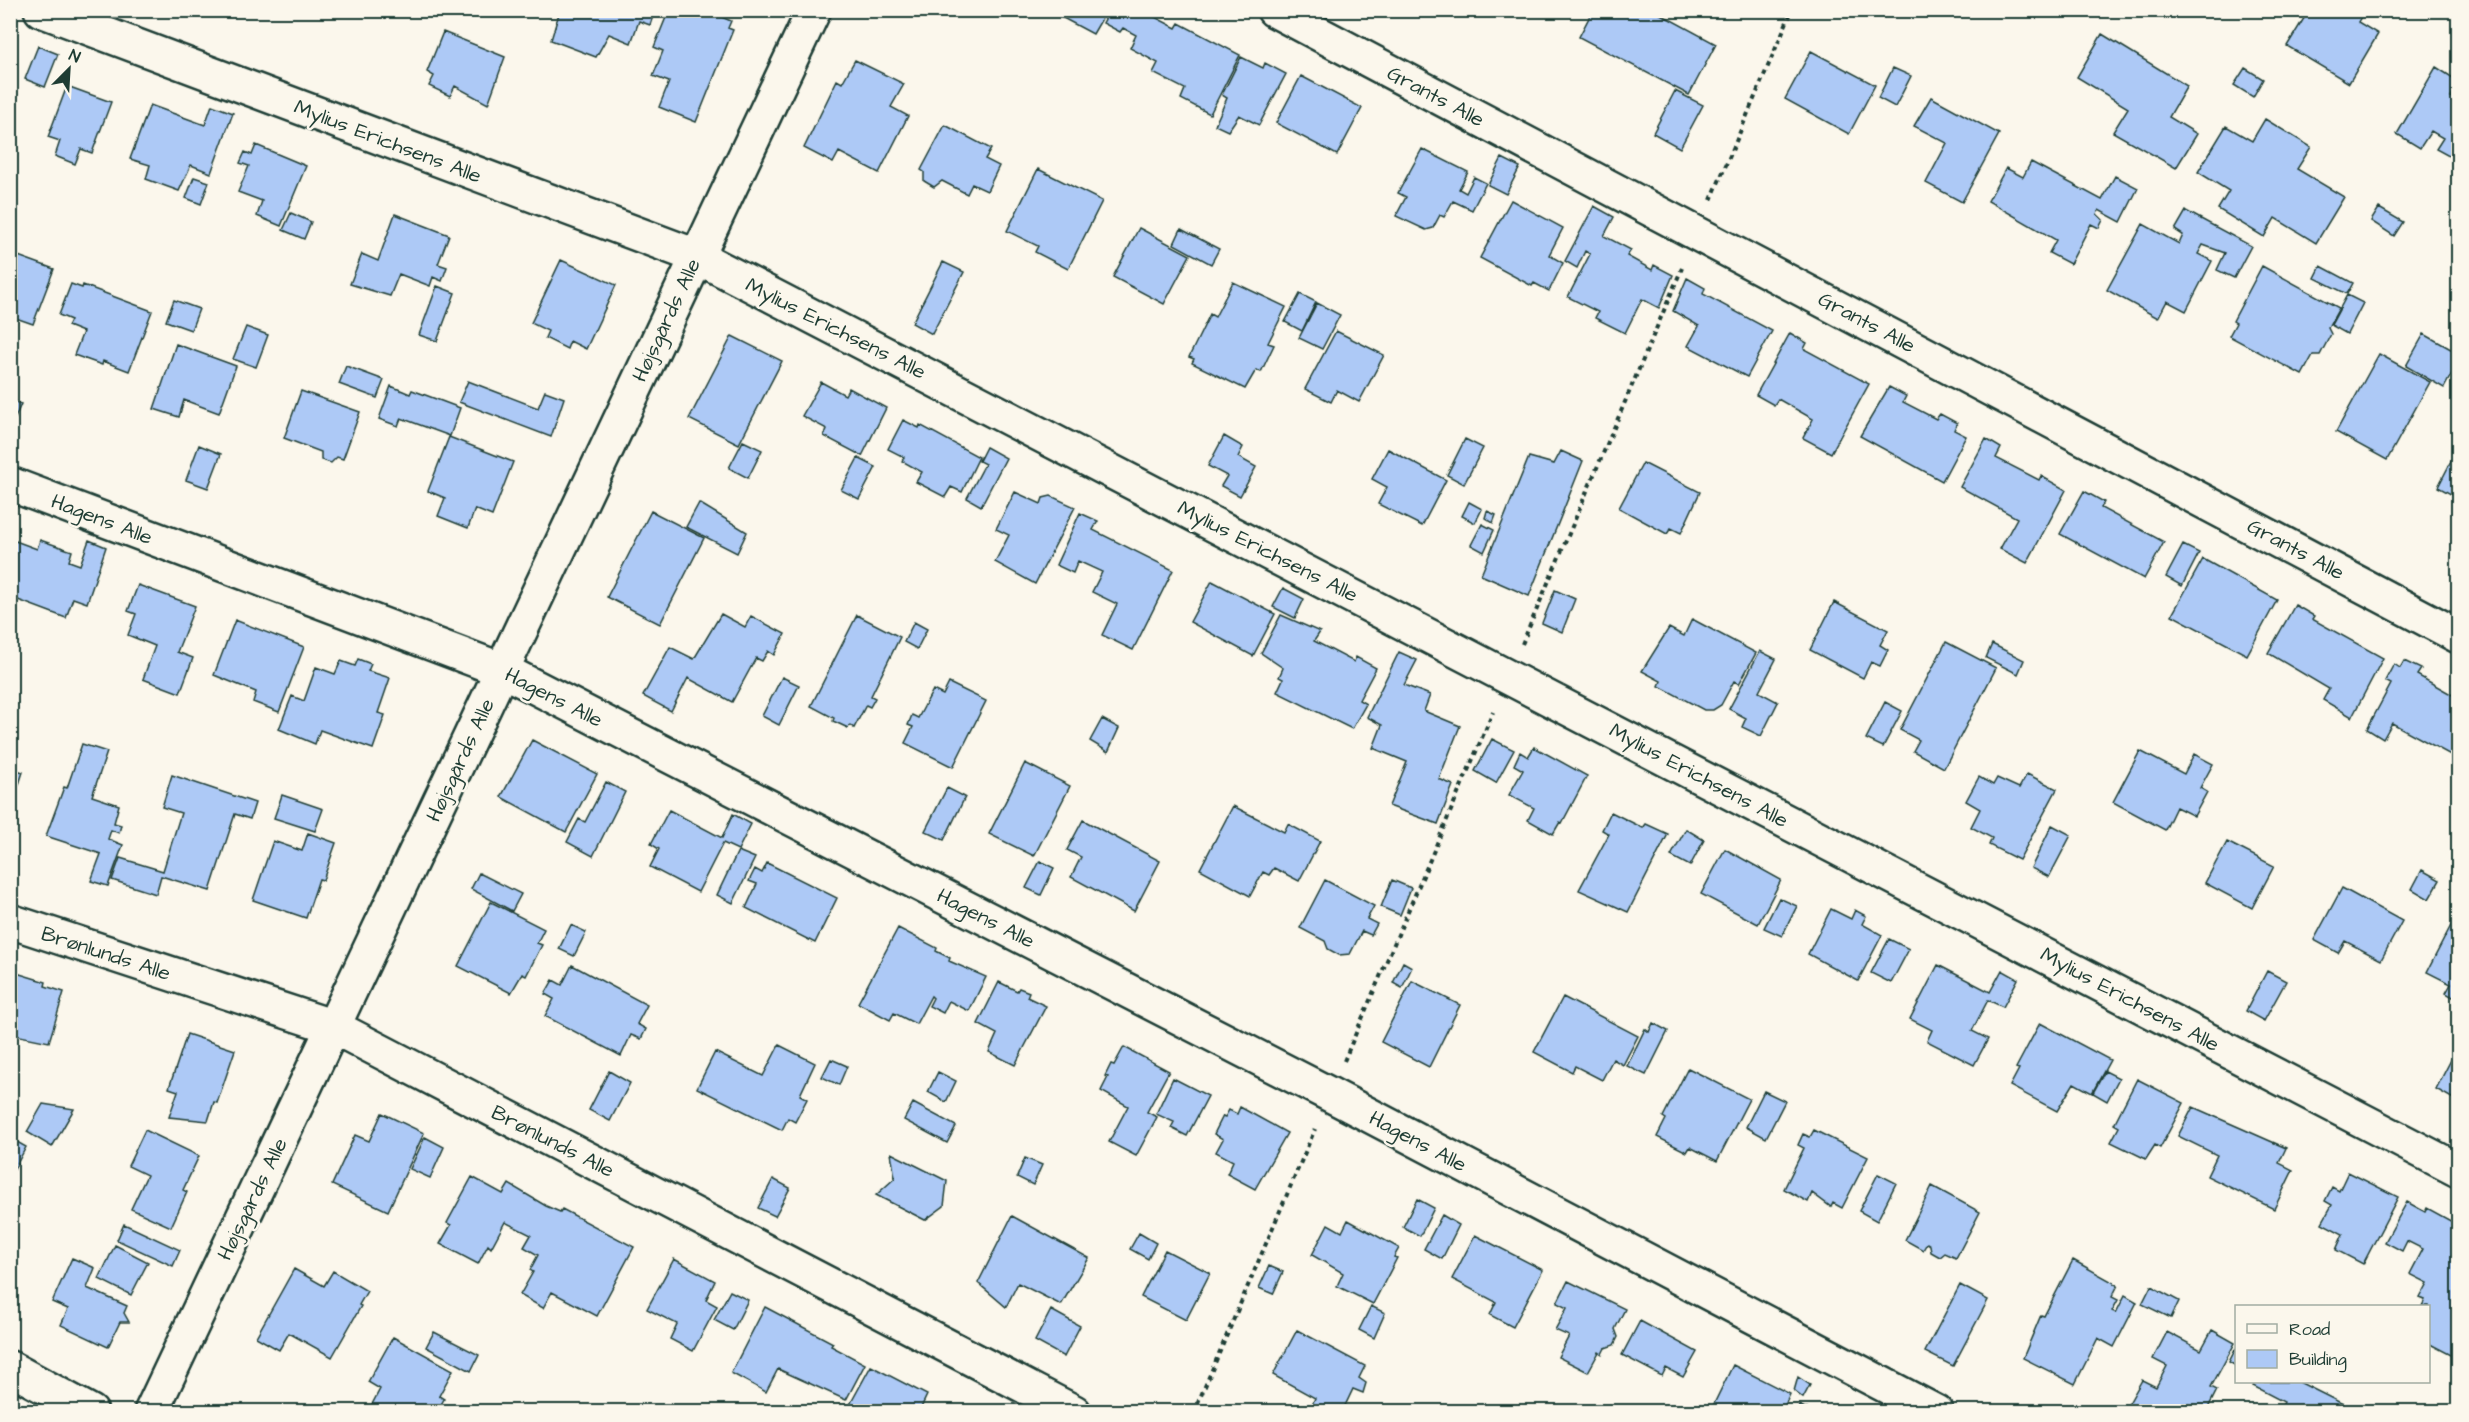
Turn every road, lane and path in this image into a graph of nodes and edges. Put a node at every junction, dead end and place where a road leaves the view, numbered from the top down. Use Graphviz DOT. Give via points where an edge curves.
graph roads {
  1 [pos="41,10"];
  2 [pos="814,10"];
  3 [pos="1274,10"];
  4 [pos="1783,10"];
  5 [pos="1791,14"];
  6 [pos="696,256"];
  7 [pos="10,484"];
  8 [pos="2458,636"];
  9 [pos="502,670"];
  10 [pos="10,921"];
  11 [pos="334,1027"];
  12 [pos="2458,1170"];
  13 [pos="10,1368"];
  14 [pos="91,1412"];
  15 [pos="151,1412"];
  16 [pos="1074,1412"];
  17 [pos="1936,1412"];
  1 -- 6 [label="street, Mylius Erichsens Alle"];
  2 -- 6 [label="street, Højsgårds Alle"];
  3 -- 8 [label="street, Grants Alle"];
  4 -- 5 [label="path"];
  6 -- 9 [label="street, Højsgårds Alle"];
  6 -- 12 [label="street, Mylius Erichsens Alle"];
  7 -- 9 [label="street, Hagens Alle"];
  9 -- 11 [label="street, Højsgårds Alle"];
  9 -- 17 [label="street, Hagens Alle" via="1329,1094"];
  10 -- 11 [label="street, Brønlunds Alle"];
  11 -- 15 [label="street, Højsgårds Alle"];
  11 -- 16 [label="street, Brønlunds Alle"];
  13 -- 14 [label="street"];
}
